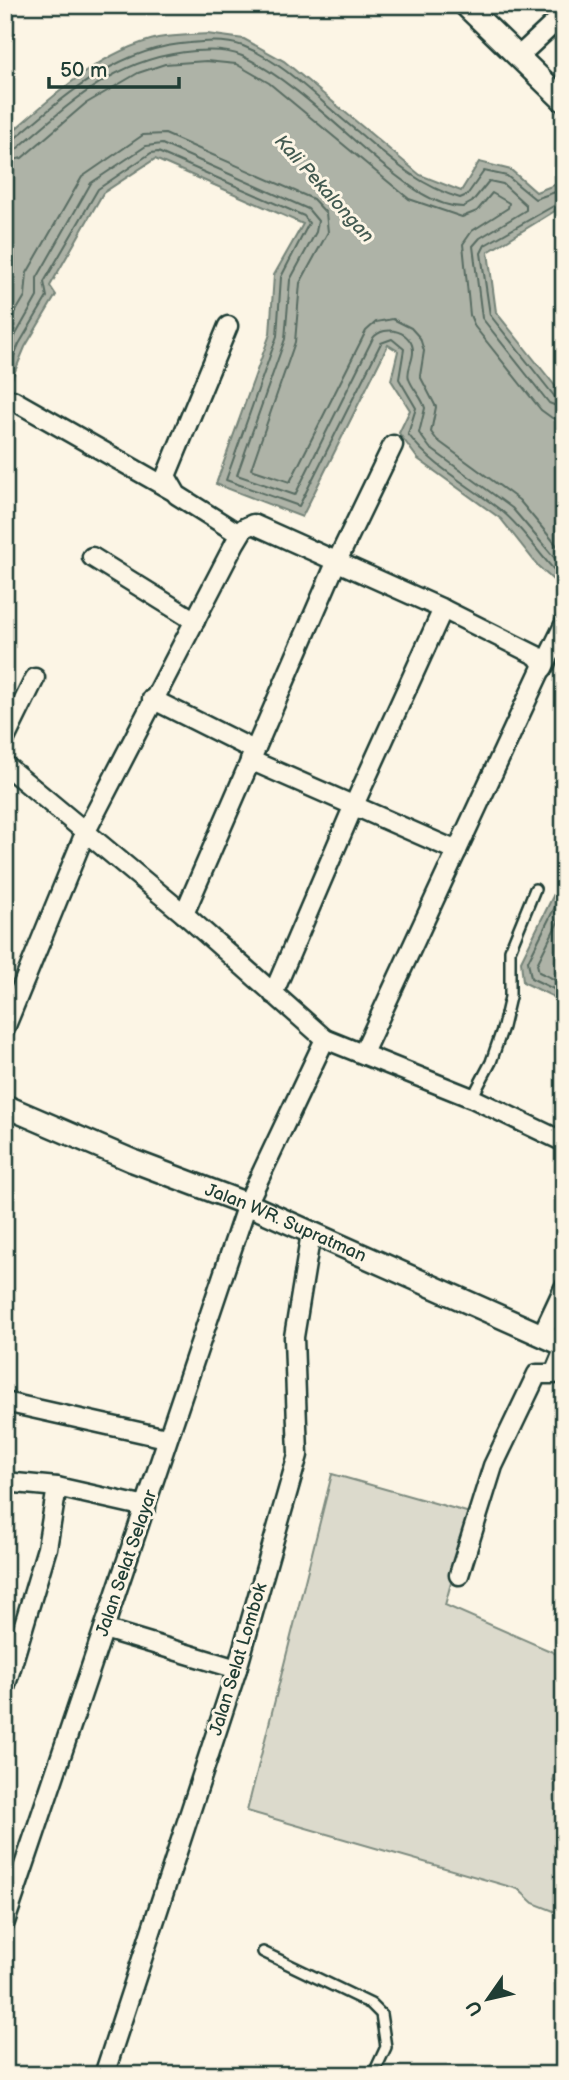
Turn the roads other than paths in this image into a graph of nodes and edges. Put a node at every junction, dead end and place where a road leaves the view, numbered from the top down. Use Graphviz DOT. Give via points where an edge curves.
graph roads {
  1 [pos="465,5"];
  2 [pos="564,14"];
  3 [pos="519,56"];
  4 [pos="564,101"];
  5 [pos="228,326"];
  6 [pos="13,400"];
  7 [pos="393,445"];
  8 [pos="173,491"];
  9 [pos="239,534"];
  10 [pos="92,557"];
  11 [pos="336,563"];
  12 [pos="443,609"];
  13 [pos="195,621"];
  14 [pos="564,625"];
  15 [pos="543,668"];
  16 [pos="35,678"];
  17 [pos="152,699"];
  18 [pos="5,739"];
  19 [pos="252,755"];
  20 [pos="5,765"];
  21 [pos="354,805"];
  22 [pos="85,833"];
  23 [pos="457,851"];
  24 [pos="535,889"];
  25 [pos="184,914"];
  26 [pos="273,994"];
  27 [pos="5,1028"];
  28 [pos="325,1039"];
  29 [pos="363,1053"];
  30 [pos="472,1098"];
  31 [pos="5,1106"];
  32 [pos="564,1142"];
  33 [pos="245,1211"];
  34 [pos="311,1233"];
  35 [pos="564,1287"];
  36 [pos="542,1335"];
  37 [pos="560,1358"];
  38 [pos="5,1402"];
  39 [pos="166,1438"];
  40 [pos="5,1482"];
  41 [pos="57,1488"];
  42 [pos="146,1507"];
  43 [pos="459,1575"];
  44 [pos="104,1629"];
  45 [pos="237,1669"];
  46 [pos="5,1688"];
  47 [pos="5,1922"];
  48 [pos="263,1952"];
  49 [pos="104,2075"];
  50 [pos="373,2075"];
  1 -- 3 [label="street"];
  2 -- 3 [label="street"];
  3 -- 4 [label="street"];
  5 -- 8 [label="street" via="167,471"];
  6 -- 8 [label="street"];
  7 -- 11 [label="street"];
  8 -- 9 [label="street"];
  9 -- 11 [label="street" via="256,525"];
  9 -- 13 [label="street"];
  10 -- 13 [label="street"];
  11 -- 12 [label="street"];
  11 -- 19 [label="street"];
  12 -- 15 [label="street" via="537,656"];
  12 -- 21 [label="street"];
  13 -- 17 [label="street"];
  14 -- 15 [label="street"];
  15 -- 23 [label="street"];
  16 -- 18 [label="street"];
  17 -- 19 [label="street"];
  17 -- 22 [label="street"];
  19 -- 21 [label="street"];
  19 -- 25 [label="street"];
  20 -- 22 [label="street"];
  21 -- 23 [label="street"];
  21 -- 26 [label="street"];
  22 -- 25 [label="street"];
  22 -- 27 [label="street"];
  23 -- 29 [label="street"];
  24 -- 30 [label="lane" via="510,950 510,998 503,1027"];
  25 -- 26 [label="street"];
  26 -- 28 [label="street"];
  28 -- 29 [label="street"];
  28 -- 33 [label="street, Jalan Selat Selayar"];
  29 -- 30 [label="street"];
  30 -- 32 [label="street"];
  31 -- 33 [label="street, Jalan WR. Supratman"];
  33 -- 34 [label="street, Jalan WR. Supratman"];
  33 -- 39 [label="street, Jalan Selat Selayar"];
  34 -- 36 [label="street, Jalan WR. Supratman"];
  34 -- 45 [label="street, Jalan Selat Lombok" via="294,1337 298,1455"];
  35 -- 36 [label="street"];
  36 -- 37 [label="street, Jalan WR. Supratman"];
  37 -- 43 [label="street" via="551,1376 539,1373 534,1378 493,1466"];
  38 -- 39 [label="street"];
  39 -- 42 [label="street, Jalan Selat Selayar"];
  40 -- 41 [label="street"];
  41 -- 42 [label="street"];
  41 -- 46 [label="street" via="47,1548"];
  42 -- 44 [label="street, Jalan Selat Selayar"];
  44 -- 45 [label="street"];
  44 -- 47 [label="street, Jalan Selat Selayar"];
  45 -- 49 [label="street, Jalan Selat Lombok"];
  48 -- 50 [label="lane" via="370,2004 381,2014 386,2047"];
}
